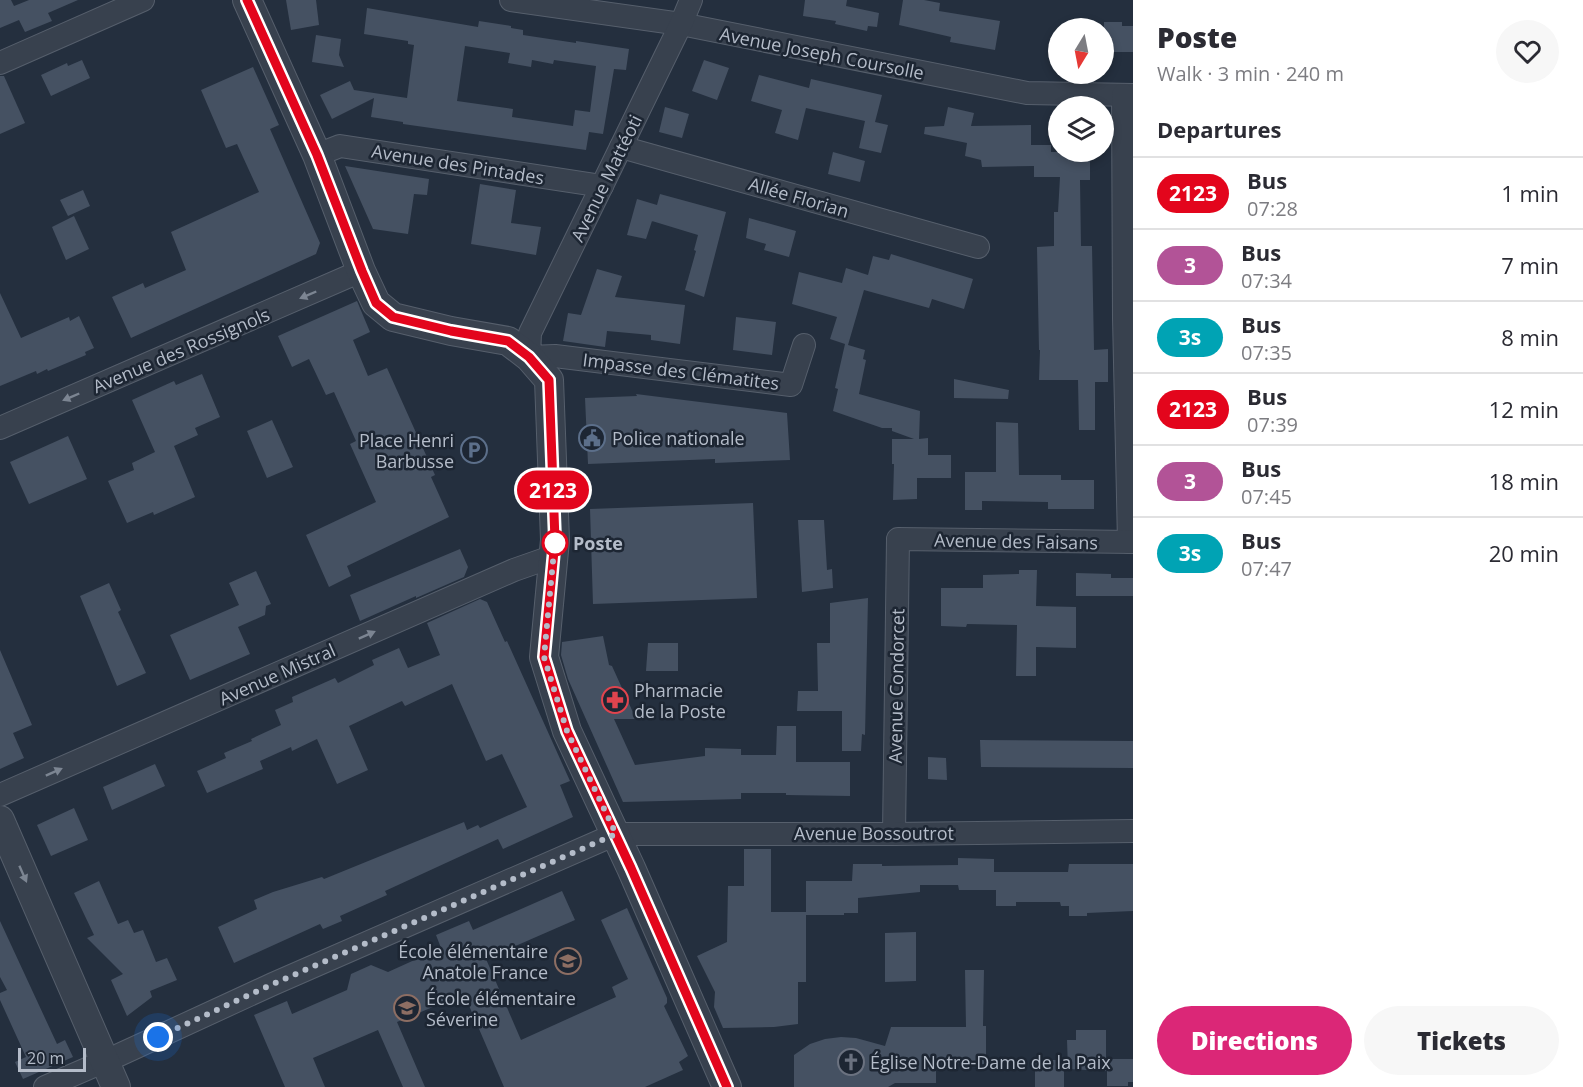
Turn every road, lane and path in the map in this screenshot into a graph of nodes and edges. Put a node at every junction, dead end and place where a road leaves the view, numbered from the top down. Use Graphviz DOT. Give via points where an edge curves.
graph roads {
  1 [pos="143,0"];
  2 [pos="247,0"];
  3 [pos="511,0"];
  4 [pos="691,0"];
  5 [pos="681,24"];
  6 [pos="0,63"];
  7 [pos="1128,95"];
  8 [pos="621,147"];
  9 [pos="317,155"];
  10 [pos="602,186"];
  11 [pos="978,247"];
  12 [pos="362,271"];
  13 [pos="1128,318"];
  14 [pos="804,345"];
  15 [pos="529,357"];
  16 [pos="0,428"];
  17 [pos="898,539"];
  18 [pos="1131,542"];
  19 [pos="554,556"];
  20 [pos="0,795"];
  21 [pos="0,820"];
  22 [pos="1133,831"];
  23 [pos="616,834"];
  24 [pos="894,834"];
  25 [pos="105,1061"];
  26 [pos="45,1087"];
  27 [pos="116,1087"];
  28 [pos="727,1087"];
  1 -- 6 [label="street"];
  2 -- 9 [label="street"];
  3 -- 5 [label="street, Avenue Joseph Coursolle"];
  4 -- 5 [label="street, Avenue Mattéoti"];
  5 -- 7 [label="street, Avenue Joseph Coursolle" via="1027,93"];
  5 -- 8 [label="street, Avenue Mattéoti"];
  7 -- 13 [label="street"];
  8 -- 10 [label="street, Avenue Mattéoti"];
  8 -- 11 [label="street, Allée Florian"];
  9 -- 10 [label="street, Avenue des Pintades" via="340,146"];
  9 -- 12 [label="street"];
  10 -- 15 [label="street, Avenue Mattéoti" via="530,333"];
  12 -- 15 [label="street" via="376,303 393,317 508,341"];
  12 -- 16 [label="street, Avenue des Rossignols, one-way"];
  13 -- 18 [label="street"];
  14 -- 15 [label="street, Impasse des Clématites" via="791,385 555,356"];
  15 -- 19 [label="street" via="549,380"];
  17 -- 18 [label="street, Avenue des Faisans"];
  17 -- 24 [label="street, Avenue Condorcet"];
  20 -- 19 [label="street, Avenue Mistral, one-way"];
  19 -- 23 [label="street" via="544,657 567,731"];
  21 -- 25 [label="street, one-way"];
  22 -- 24 [label="street, Avenue Bossoutrot"];
  23 -- 24 [label="street, Avenue Bossoutrot"];
  23 -- 25 [label="street"];
  23 -- 28 [label="street"];
  25 -- 26 [label="street"];
  25 -- 27 [label="street"];
}
